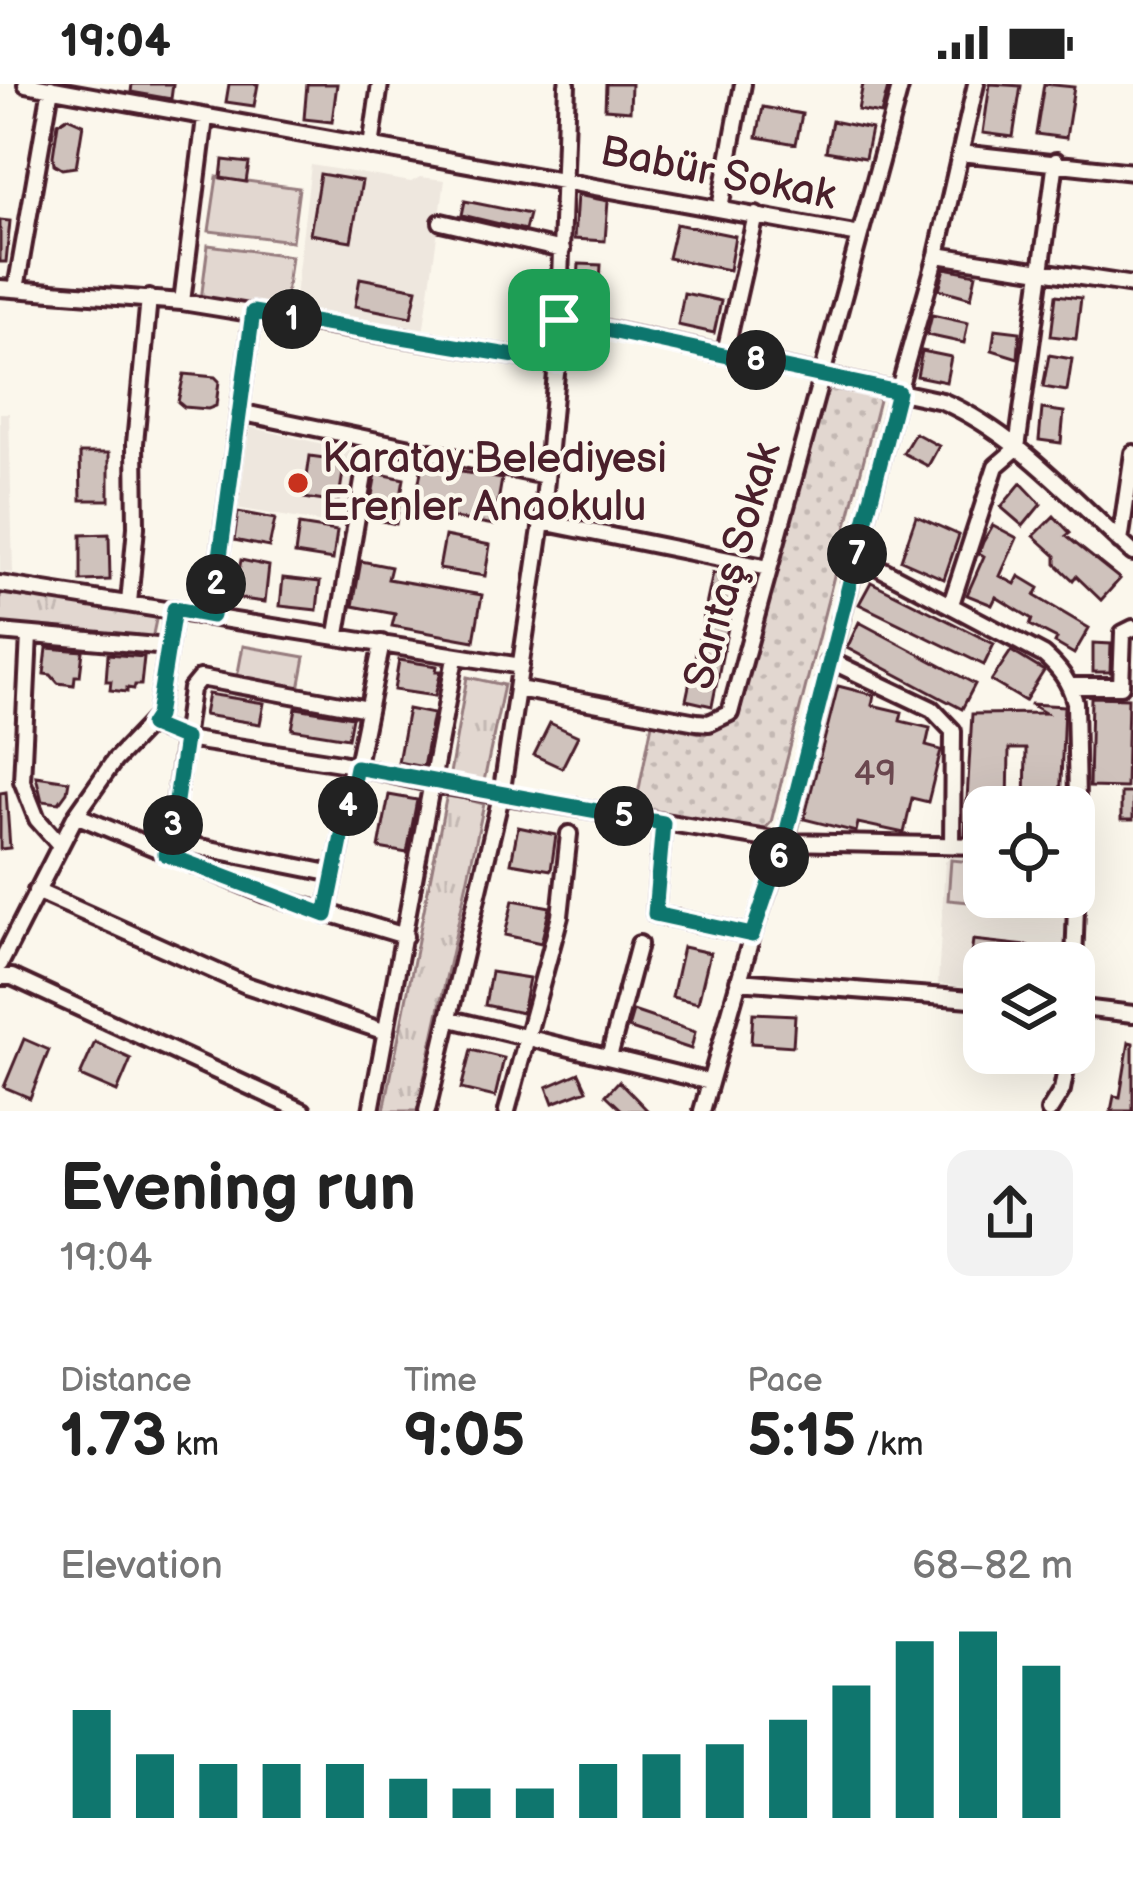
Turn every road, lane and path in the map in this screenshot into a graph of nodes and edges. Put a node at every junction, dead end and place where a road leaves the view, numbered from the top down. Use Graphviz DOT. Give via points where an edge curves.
graph roads {
  1 [pos="26,84"];
  2 [pos="380,84"];
  3 [pos="567,84"];
  4 [pos="743,84"];
  5 [pos="901,84"];
  6 [pos="976,84"];
  7 [pos="51,88"];
  8 [pos="205,118"];
  9 [pos="371,148"];
  10 [pos="960,152"];
  11 [pos="1056,160"];
  12 [pos="1133,172"];
  13 [pos="563,179"];
  14 [pos="720,208"];
  15 [pos="756,215"];
  16 [pos="441,222"];
  17 [pos="860,235"];
  18 [pos="562,250"];
  19 [pos="938,255"];
  20 [pos="1040,272"];
  21 [pos="1133,285"];
  22 [pos="8,289"];
  23 [pos="149,298"];
  24 [pos="182,302"];
  25 [pos="253,312"];
  26 [pos="559,320"];
  27 [pos="725,352"];
  28 [pos="557,363"];
  29 [pos="822,375"];
  30 [pos="898,392"];
  31 [pos="239,412"];
  32 [pos="370,440"];
  33 [pos="1017,448"];
  34 [pos="1133,453"];
  35 [pos="545,476"];
  36 [pos="542,522"];
  37 [pos="1120,542"];
  38 [pos="1133,553"];
  39 [pos="857,556"];
  40 [pos="769,568"];
  41 [pos="0,584"];
  42 [pos="129,602"];
  43 [pos="951,604"];
  44 [pos="174,609"];
  45 [pos="212,616"];
  46 [pos="1133,628"];
  47 [pos="0,632"];
  48 [pos="337,634"];
  49 [pos="29,635"];
  50 [pos="382,643"];
  51 [pos="167,647"];
  52 [pos="455,658"];
  53 [pos="829,660"];
  54 [pos="521,667"];
  55 [pos="1071,686"];
  56 [pos="518,689"];
  57 [pos="368,709"];
  58 [pos="151,725"];
  59 [pos="185,739"];
  60 [pos="356,767"];
  61 [pos="433,784"];
  62 [pos="1076,786"];
  63 [pos="501,796"];
  64 [pos="76,815"];
  65 [pos="663,823"];
  66 [pos="569,834"];
  67 [pos="784,842"];
  68 [pos="60,845"];
  69 [pos="952,845"];
  70 [pos="963,846"];
  71 [pos="168,848"];
  72 [pos="334,874"];
  73 [pos="35,891"];
  74 [pos="326,915"];
  75 [pos="752,935"];
  76 [pos="405,936"];
  77 [pos="639,944"];
  78 [pos="0,964"];
  79 [pos="0,977"];
  80 [pos="738,982"];
  81 [pos="963,998"];
  82 [pos="1095,1009"];
  83 [pos="1133,1014"];
  84 [pos="451,1019"];
  85 [pos="386,1032"];
  86 [pos="530,1037"];
  87 [pos="609,1057"];
  88 [pos="1065,1074"];
  89 [pos="710,1082"];
  90 [pos="303,1111"];
  91 [pos="370,1111"];
  92 [pos="427,1111"];
  93 [pos="507,1111"];
  94 [pos="702,1111"];
  95 [pos="1049,1111"];
  1 -- 7 [label="street, Babür Sokak"];
  2 -- 9 [label="street"];
  3 -- 13 [label="street"];
  4 -- 14 [label="street"];
  5 -- 17 [label="street, Sarıtaş Sokak"];
  6 -- 10 [label="street"];
  7 -- 8 [label="street, Babür Sokak"];
  7 -- 22 [label="street"];
  8 -- 9 [label="street, Babür Sokak"];
  8 -- 24 [label="street"];
  9 -- 13 [label="street, Babür Sokak"];
  10 -- 11 [label="street"];
  10 -- 19 [label="street"];
  11 -- 12 [label="street"];
  11 -- 20 [label="street"];
  13 -- 14 [label="street, Babür Sokak"];
  13 -- 18 [label="street"];
  14 -- 15 [label="street, Babür Sokak"];
  15 -- 17 [label="street, Babür Sokak"];
  15 -- 27 [label="street"];
  16 -- 18 [label="street"];
  17 -- 29 [label="street, Sarıtaş Sokak"];
  18 -- 26 [label="street"];
  19 -- 20 [label="street"];
  19 -- 30 [label="street"];
  20 -- 21 [label="street"];
  20 -- 33 [label="street"];
  22 -- 23 [label="street"];
  23 -- 24 [label="street"];
  23 -- 42 [label="street"];
  24 -- 25 [label="street"];
  25 -- 28 [label="street"];
  25 -- 31 [label="street"];
  26 -- 27 [label="street"];
  26 -- 28 [label="street"];
  27 -- 29 [label="street"];
  28 -- 35 [label="street"];
  29 -- 30 [label="street"];
  29 -- 40 [label="street, Sarıtaş Sokak"];
  30 -- 33 [label="street" via="963,410"];
  30 -- 39 [label="street"];
  31 -- 32 [label="street"];
  31 -- 45 [label="street"];
  32 -- 35 [label="street"];
  32 -- 48 [label="street"];
  33 -- 37 [label="street"];
  33 -- 43 [label="street" via="996,466"];
  34 -- 37 [label="street"];
  35 -- 36 [label="street"];
  36 -- 40 [label="street"];
  36 -- 54 [label="street"];
  37 -- 38 [label="street"];
  39 -- 43 [label="street"];
  39 -- 53 [label="street"];
  40 -- 56 [label="street, Sarıtaş Sokak" via="734,703 722,719 698,722"];
  41 -- 42 [label="street"];
  42 -- 44 [label="street"];
  43 -- 55 [label="street" via="1044,655"];
  44 -- 45 [label="street"];
  44 -- 51 [label="street"];
  45 -- 48 [label="street"];
  46 -- 55 [label="street" via="1123,633 1121,686"];
  47 -- 49 [label="street"];
  48 -- 50 [label="street"];
  49 -- 51 [label="street"];
  49 -- 68 [label="street" via="22,781 37,819"];
  50 -- 52 [label="street"];
  50 -- 57 [label="street"];
  51 -- 58 [label="street"];
  52 -- 54 [label="street"];
  52 -- 61 [label="street"];
  53 -- 67 [label="street"];
  53 -- 69 [label="street" via="932,709 953,731"];
  54 -- 56 [label="street"];
  55 -- 62 [label="street"];
  56 -- 63 [label="street"];
  57 -- 59 [label="street" via="200,678 191,689"];
  57 -- 60 [label="street"];
  58 -- 59 [label="street"];
  58 -- 64 [label="street" via="114,760"];
  59 -- 60 [label="street"];
  59 -- 71 [label="street"];
  60 -- 61 [label="street"];
  60 -- 72 [label="street"];
  61 -- 63 [label="street"];
  61 -- 76 [label="street"];
  63 -- 65 [label="street"];
  63 -- 84 [label="street"];
  64 -- 68 [label="street"];
  64 -- 71 [label="street"];
  65 -- 67 [label="street"];
  65 -- 75 [label="street" via="655,914"];
  66 -- 86 [label="street" via="560,916"];
  67 -- 69 [label="street"];
  67 -- 75 [label="street"];
  68 -- 73 [label="street"];
  69 -- 70 [label="street"];
  71 -- 72 [label="street"];
  71 -- 74 [label="street"];
  72 -- 74 [label="street"];
  73 -- 78 [label="street"];
  73 -- 85 [label="street" via="246,986"];
  74 -- 76 [label="street"];
  75 -- 80 [label="street"];
  76 -- 85 [label="street"];
  77 -- 87 [label="street"];
  79 -- 90 [label="street"];
  80 -- 81 [label="street"];
  80 -- 89 [label="street"];
  82 -- 83 [label="street"];
  84 -- 86 [label="street"];
  84 -- 92 [label="street"];
  85 -- 91 [label="street"];
  86 -- 87 [label="street"];
  86 -- 93 [label="street"];
  87 -- 89 [label="street"];
  88 -- 95 [label="street"];
  89 -- 94 [label="street"];
}
